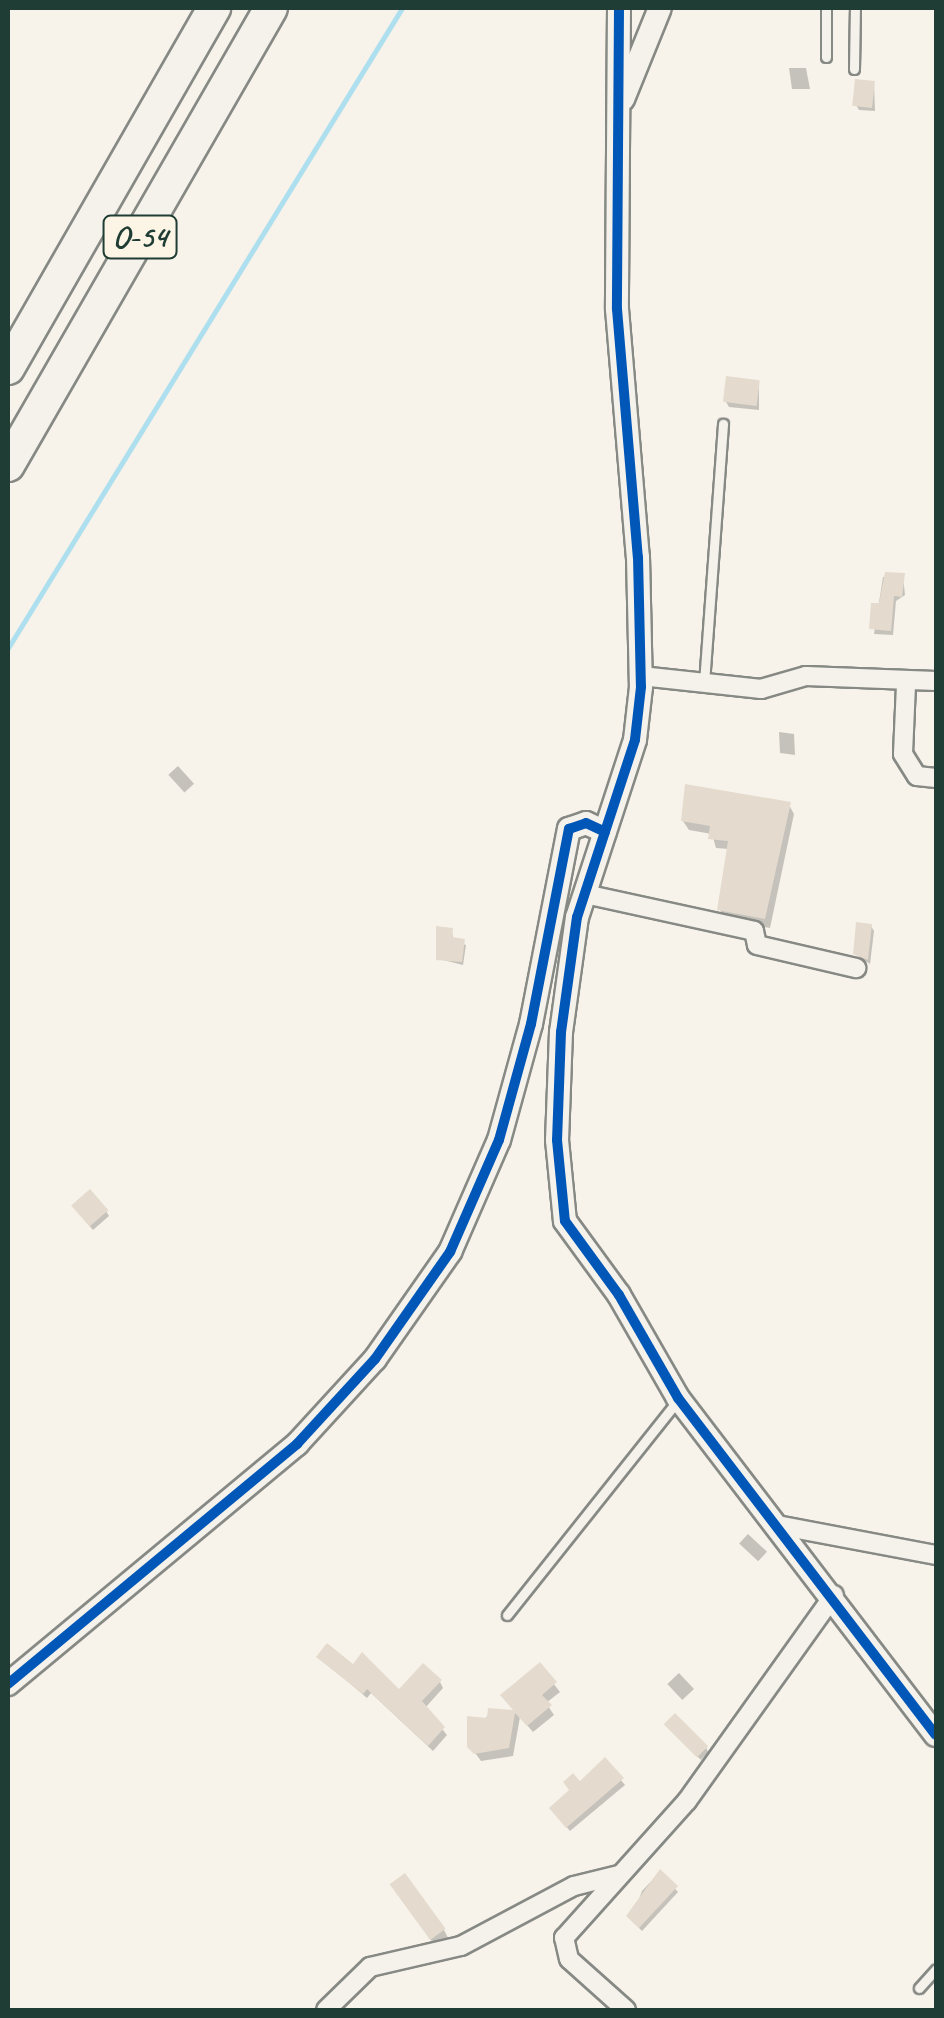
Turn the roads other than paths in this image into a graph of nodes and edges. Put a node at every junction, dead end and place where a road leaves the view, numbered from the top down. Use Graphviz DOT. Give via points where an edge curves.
graph roads {
  1 [pos="214,8"];
  2 [pos="270,8"];
  3 [pos="619,8"];
  4 [pos="660,8"];
  5 [pos="826,8"];
  6 [pos="855,8"];
  7 [pos="826,57"];
  8 [pos="854,69"];
  9 [pos="614,147"];
  10 [pos="8,368"];
  11 [pos="723,424"];
  12 [pos="8,465"];
  13 [pos="641,676"];
  14 [pos="936,682"];
  15 [pos="704,683"];
  16 [pos="906,684"];
  17 [pos="936,778"];
  18 [pos="605,832"];
  19 [pos="585,894"];
  20 [pos="856,968"];
  21 [pos="678,1398"];
  22 [pos="778,1526"];
  23 [pos="936,1554"];
  24 [pos="834,1595"];
  25 [pos="508,1615"];
  26 [pos="8,1684"];
  27 [pos="936,1735"];
  28 [pos="618,1875"];
  29 [pos="936,1969"];
  30 [pos="919,1988"];
  31 [pos="326,2010"];
  32 [pos="626,2010"];
  1 -- 10 [label="highway, O-54"];
  2 -- 12 [label="highway, O-54"];
  3 -- 9 [label="street"];
  4 -- 9 [label="street" via="624,99"];
  5 -- 7 [label="lane"];
  6 -- 8 [label="lane"];
  9 -- 13 [label="street" via="616,309 638,558"];
  11 -- 15 [label="lane"];
  13 -- 15 [label="street"];
  13 -- 18 [label="street" via="634,740"];
  14 -- 16 [label="street"];
  15 -- 16 [label="street" via="761,689 806,676"];
  16 -- 17 [label="street" via="902,754 917,776"];
  18 -- 19 [label="street"];
  18 -- 26 [label="street" via="586,823 569,829 531,1024 499,1140 450,1252 375,1360 298,1444"];
  19 -- 20 [label="street" via="754,931 757,945"];
  19 -- 21 [label="street" via="560,1032 557,1140 565,1221 619,1296"];
  21 -- 22 [label="street"];
  21 -- 25 [label="lane"];
  22 -- 23 [label="street"];
  22 -- 24 [label="street"];
  24 -- 27 [label="street"];
  24 -- 28 [label="street" via="688,1801"];
  28 -- 31 [label="street" via="574,1886 461,1946 370,1968"];
  28 -- 32 [label="street" via="564,1938 562,1949"];
  29 -- 30 [label="lane"];
}
